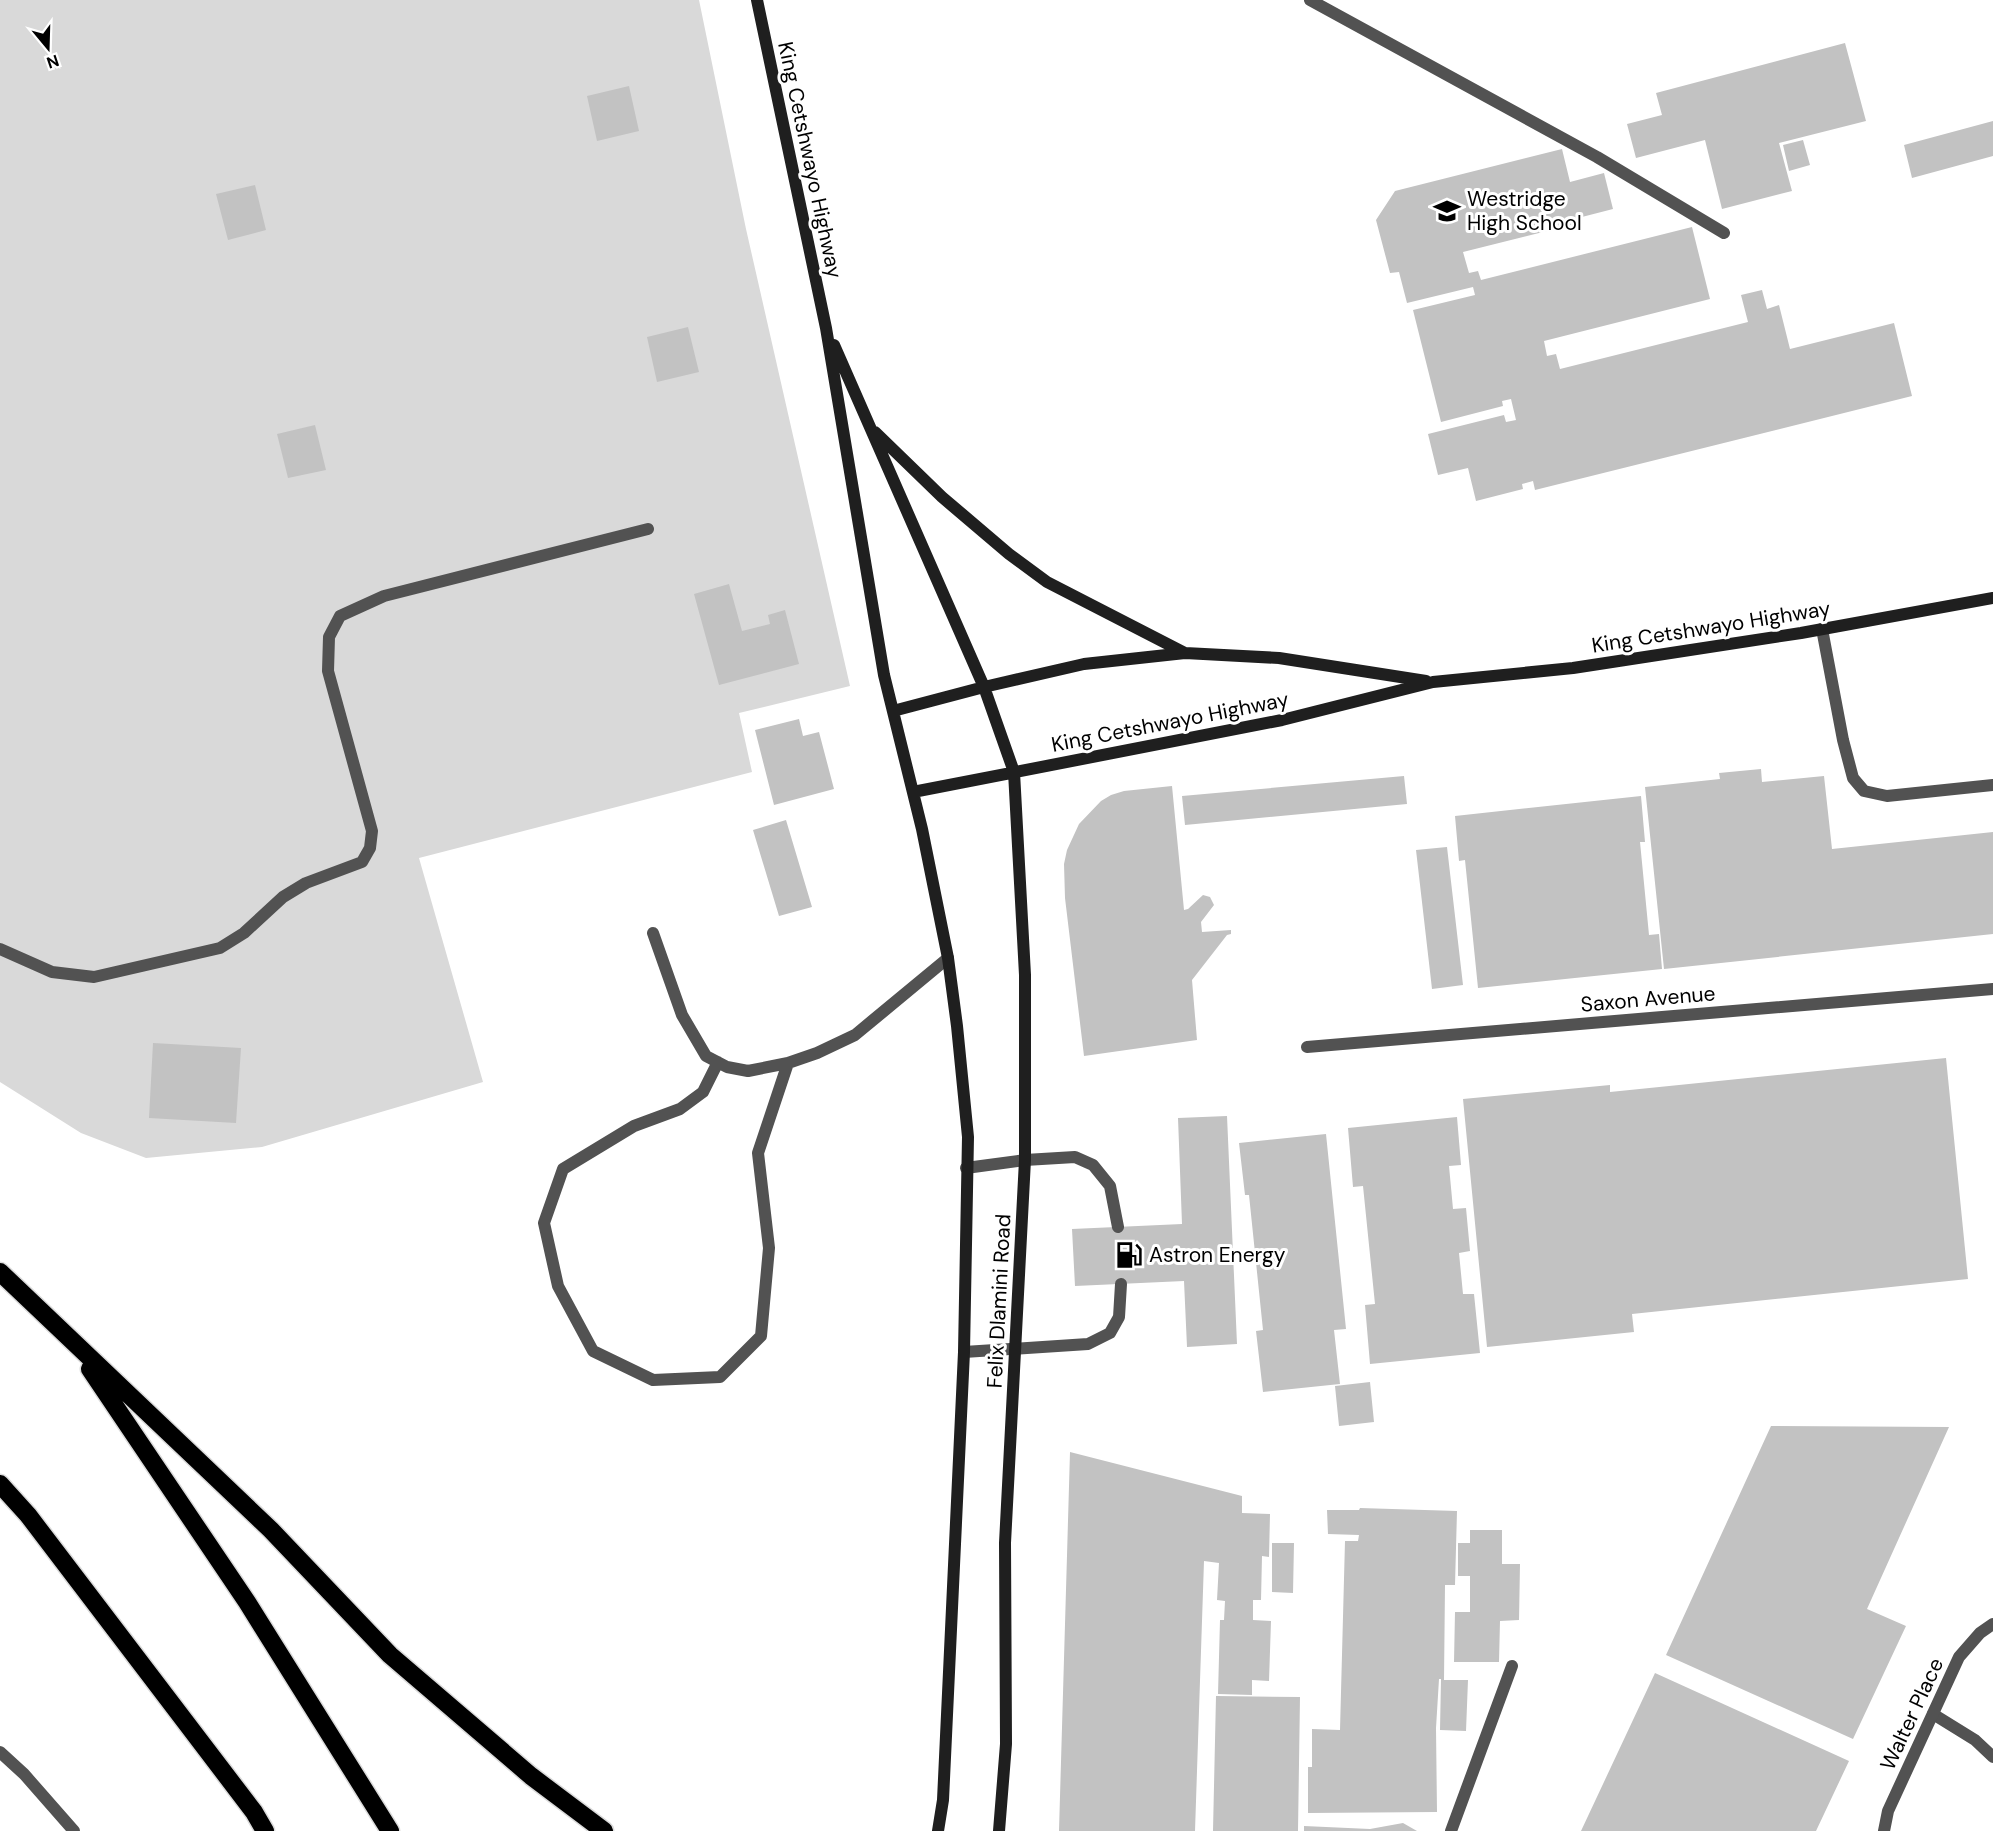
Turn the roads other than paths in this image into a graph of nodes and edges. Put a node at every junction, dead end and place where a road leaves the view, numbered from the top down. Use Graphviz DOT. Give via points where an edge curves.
graph roads {
  1 [pos="757,0"];
  2 [pos="1310,0"];
  3 [pos="1725,233"];
  4 [pos="826,328"];
  5 [pos="870,427"];
  6 [pos="648,530"];
  7 [pos="1993,598"];
  8 [pos="1822,629"];
  9 [pos="1185,653"];
  10 [pos="1433,682"];
  11 [pos="984,687"];
  12 [pos="893,711"];
  13 [pos="1014,772"];
  14 [pos="1993,785"];
  15 [pos="913,792"];
  16 [pos="653,933"];
  17 [pos="0,949"];
  18 [pos="948,958"];
  19 [pos="1993,989"];
  20 [pos="1307,1047"];
  21 [pos="718,1062"];
  22 [pos="788,1063"];
  23 [pos="1025,1160"];
  24 [pos="966,1168"];
  25 [pos="1118,1227"];
  26 [pos="0,1272"];
  27 [pos="1121,1284"];
  28 [pos="70,1340"];
  29 [pos="1016,1348"];
  30 [pos="964,1352"];
  31 [pos="0,1484"];
  32 [pos="1993,1624"];
  33 [pos="1512,1666"];
  34 [pos="1934,1714"];
  35 [pos="0,1752"];
  36 [pos="1993,1757"];
  37 [pos="74,1831"];
  38 [pos="265,1831"];
  39 [pos="390,1831"];
  40 [pos="604,1831"];
  41 [pos="938,1831"];
  42 [pos="999,1831"];
  43 [pos="1451,1831"];
  44 [pos="1884,1831"];
  1 -- 4 [label="main road, King Cetshwayo Highway"];
  2 -- 3 [label="street" via="1597,157"];
  4 -- 5 [label="main road, King Cetshwayo Highway"];
  4 -- 12 [label="main road, King Cetshwayo Highway"];
  5 -- 9 [label="main road" via="942,497 1047,582"];
  5 -- 11 [label="main road, King Cetshwayo Highway"];
  6 -- 17 [label="street" via="384,596 340,616 329,636 328,671 372,831 370,848 362,862 306,883 220,948 94,977 52,972"];
  7 -- 8 [label="main road, King Cetshwayo Highway"];
  8 -- 10 [label="main road, King Cetshwayo Highway" via="1574,668"];
  8 -- 14 [label="street" via="1843,740 1853,778 1864,791 1887,796"];
  9 -- 10 [label="main road, King Cetshwayo Highway" via="1279,658"];
  9 -- 11 [label="main road, King Cetshwayo Highway" via="1084,664"];
  10 -- 13 [label="main road, King Cetshwayo Highway" via="1282,720"];
  11 -- 12 [label="main road, King Cetshwayo Highway"];
  11 -- 13 [label="main road, Felix Dlamini Road"];
  12 -- 15 [label="main road, Felix Dlamini Road"];
  13 -- 15 [label="main road, King Cetshwayo Highway"];
  13 -- 23 [label="main road, Felix Dlamini Road" via="1025,975"];
  15 -- 18 [label="main road, Felix Dlamini Road"];
  16 -- 21 [label="street" via="682,1015 706,1056"];
  18 -- 22 [label="street" via="855,1035"];
  18 -- 24 [label="main road, Felix Dlamini Road" via="968,1137"];
  19 -- 20 [label="street, Saxon Avenue"];
  21 -- 22 [label="street" via="748,1071"];
  21 -- 22 [label="street" via="704,1092 680,1109 634,1126 563,1169 544,1223 558,1286 593,1351 653,1380 720,1377 761,1336 769,1248 758,1153"];
  23 -- 24 [label="street"];
  23 -- 25 [label="street" via="1075,1157 1093,1166 1110,1186"];
  23 -- 29 [label="main road, Felix Dlamini Road"];
  24 -- 30 [label="main road, Felix Dlamini Road"];
  26 -- 28 [label="highway"];
  27 -- 29 [label="street" via="1119,1317 1110,1333 1088,1344"];
  28 -- 39 [label="highway" via="247,1602"];
  28 -- 40 [label="highway" via="271,1530 390,1655 531,1776"];
  29 -- 30 [label="street"];
  29 -- 42 [label="main road, Felix Dlamini Road" via="1005,1543 1006,1744"];
  30 -- 41 [label="main road, Felix Dlamini Road" via="944,1790"];
  31 -- 38 [label="highway" via="28,1515"];
  32 -- 34 [label="street, Walter Place" via="1959,1657"];
  33 -- 43 [label="street"];
  34 -- 36 [label="street" via="1975,1740"];
  34 -- 44 [label="street, Walter Place" via="1888,1811"];
  35 -- 37 [label="street"];
}
